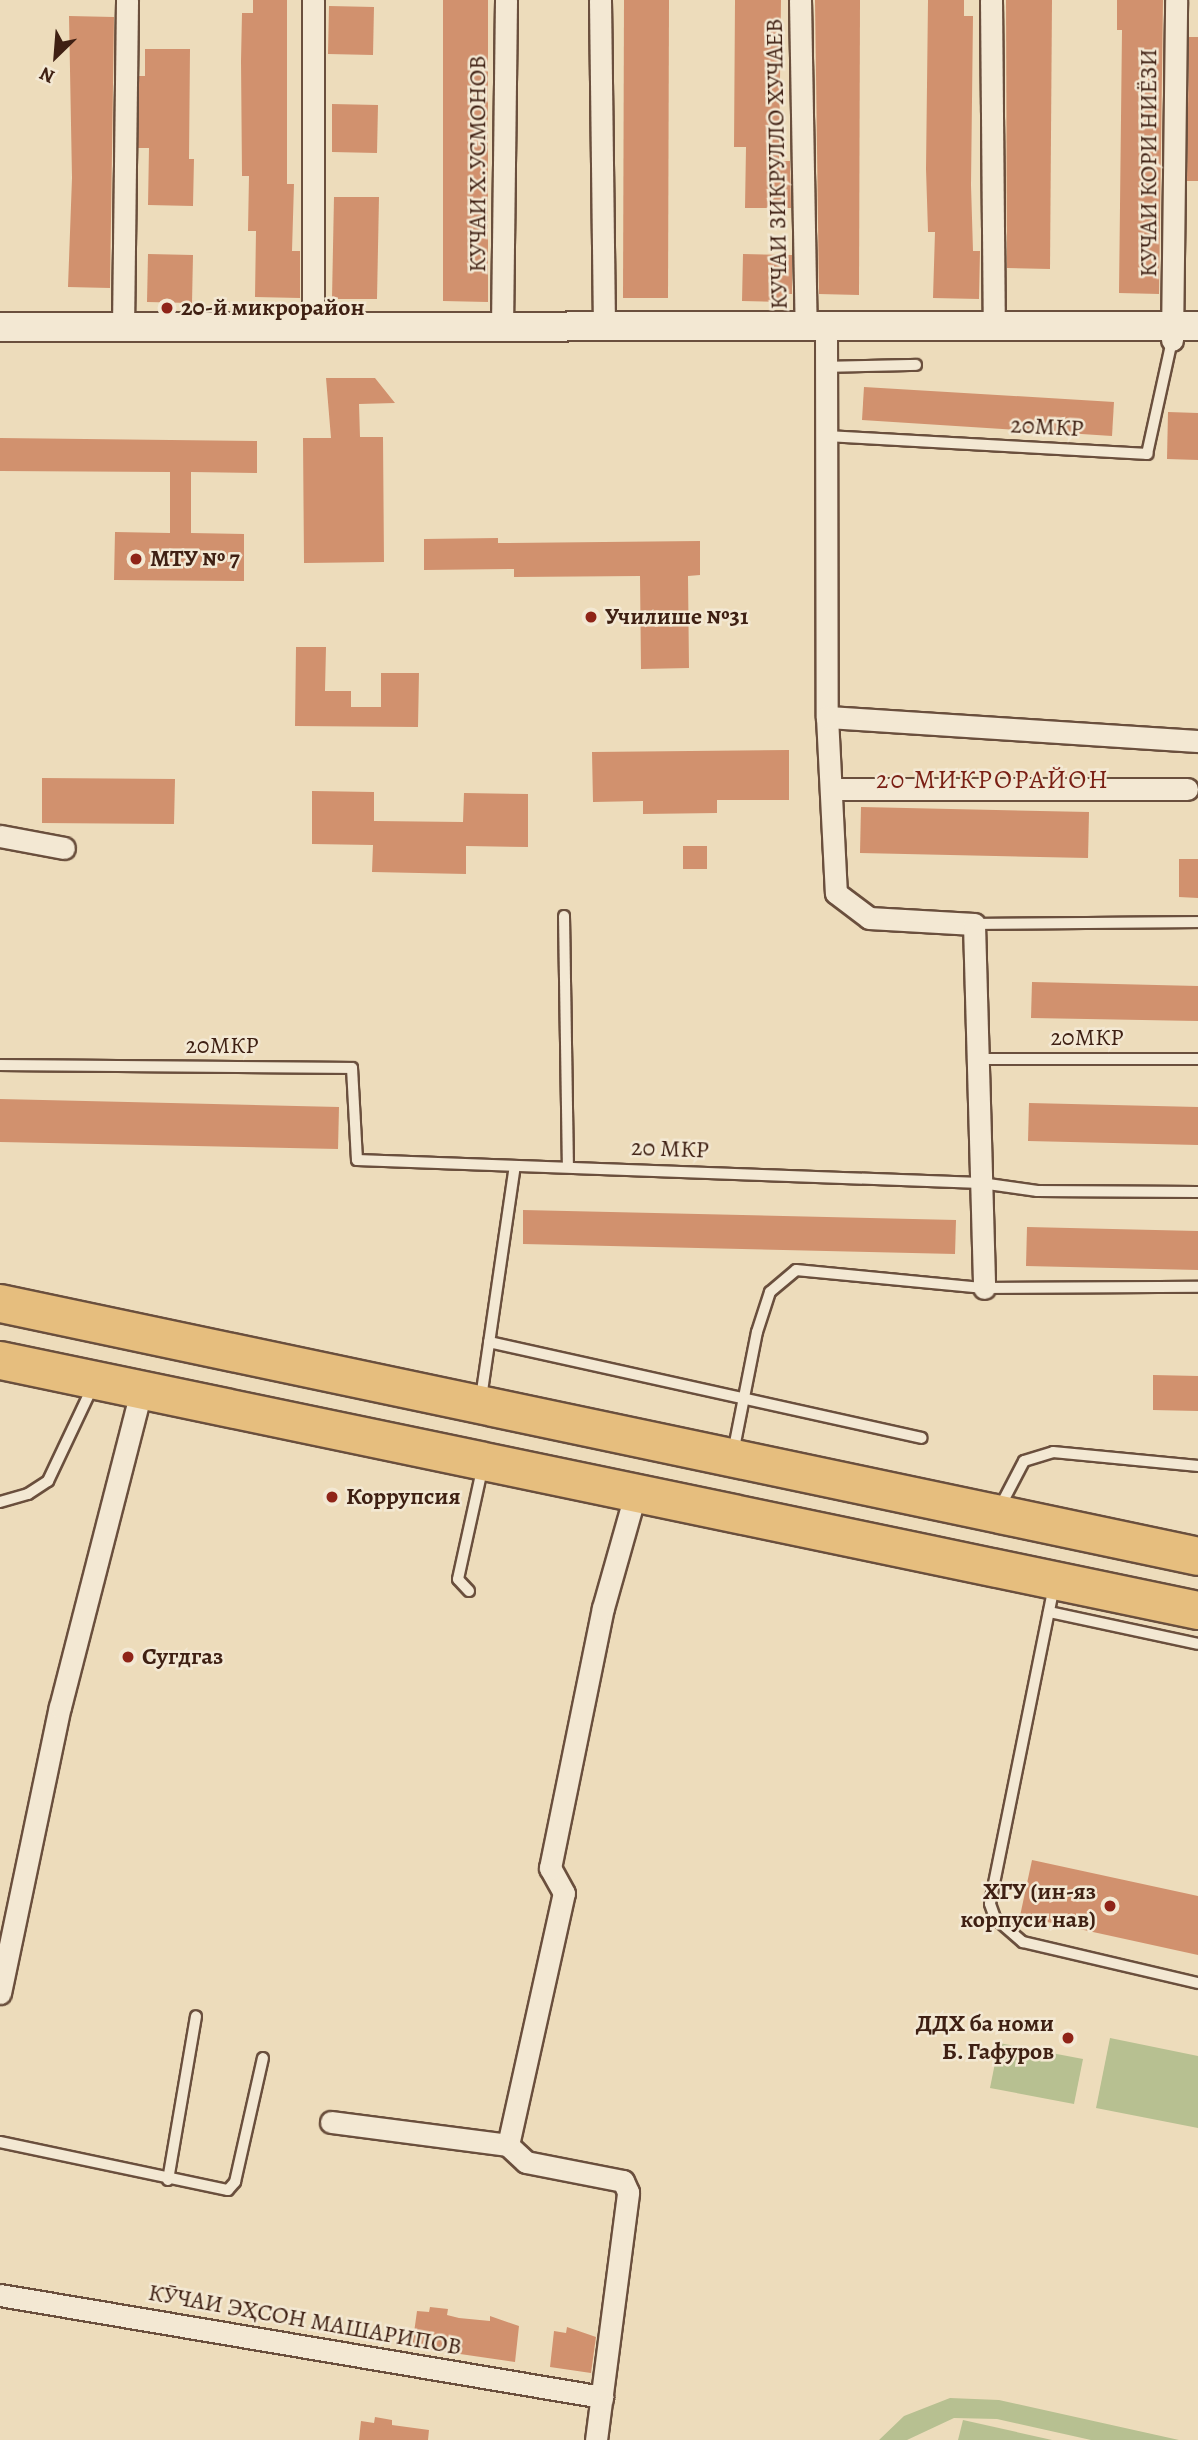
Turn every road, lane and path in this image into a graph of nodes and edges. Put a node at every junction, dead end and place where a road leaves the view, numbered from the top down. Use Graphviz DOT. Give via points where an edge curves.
graph roads {
  1 [pos="127,0"];
  2 [pos="313,0"];
  3 [pos="506,0"];
  4 [pos="600,0"];
  5 [pos="800,0"];
  6 [pos="991,0"];
  7 [pos="1176,0"];
  8 [pos="604,326"];
  9 [pos="0,327"];
  10 [pos="994,327"];
  11 [pos="313,328"];
  12 [pos="502,328"];
  13 [pos="816,328"];
  14 [pos="123,329"];
  15 [pos="1181,331"];
  16 [pos="916,365"];
  17 [pos="825,367"];
  18 [pos="827,436"];
  19 [pos="827,717"];
  20 [pos="1198,741"];
  21 [pos="831,789"];
  22 [pos="1187,789"];
  23 [pos="0,836"];
  24 [pos="64,848"];
  25 [pos="564,916"];
  26 [pos="1198,922"];
  27 [pos="974,924"];
  28 [pos="976,1059"];
  29 [pos="1198,1059"];
  30 [pos="0,1065"];
  31 [pos="357,1160"];
  32 [pos="515,1166"];
  33 [pos="568,1166"];
  34 [pos="981,1182"];
  35 [pos="1198,1192"];
  36 [pos="1198,1287"];
  37 [pos="984,1288"];
  38 [pos="0,1303"];
  39 [pos="104,1325"];
  40 [pos="155,1336"];
  41 [pos="489,1342"];
  42 [pos="0,1360"];
  43 [pos="97,1380"];
  44 [pos="142,1387"];
  45 [pos="743,1401"];
  46 [pos="480,1404"];
  47 [pos="922,1438"];
  48 [pos="732,1458"];
  49 [pos="484,1459"];
  50 [pos="1198,1466"];
  51 [pos="817,1475"];
  52 [pos="636,1491"];
  53 [pos="0,1502"];
  54 [pos="997,1513"];
  55 [pos="808,1527"];
  56 [pos="1198,1556"];
  57 [pos="469,1591"];
  58 [pos="1052,1596"];
  59 [pos="1184,1621"];
  60 [pos="1198,1644"];
  61 [pos="1198,1983"];
  62 [pos="0,1993"];
  63 [pos="196,2016"];
  64 [pos="263,2058"];
  65 [pos="331,2122"];
  66 [pos="0,2142"];
  67 [pos="508,2145"];
  68 [pos="168,2180"];
  69 [pos="0,2295"];
  70 [pos="602,2397"];
  71 [pos="596,2440"];
  1 -- 14 [label="street"];
  2 -- 11 [label="street"];
  3 -- 12 [label="street, КУЧАИ Х.УСМОНОВ"];
  4 -- 8 [label="street"];
  5 -- 13 [label="street, КУЧАИ ЗИКРУЛЛО ХУЧАЕВ"];
  6 -- 10 [label="street"];
  7 -- 15 [label="street, КУЧАИ КОРИ НИЁЗИ"];
  8 -- 12 [label="main road"];
  8 -- 13 [label="main road"];
  9 -- 14 [label="main road"];
  10 -- 13 [label="main road"];
  10 -- 15 [label="main road"];
  11 -- 12 [label="main road"];
  11 -- 14 [label="main road"];
  13 -- 17 [label="street, КУЧАИ ЗИКРУЛЛО ХУЧАЕВ"];
  15 -- 18 [label="lane, 20МКР" via="1147,454"];
  16 -- 17 [label="lane"];
  17 -- 18 [label="street, КУЧАИ ЗИКРУЛЛО ХУЧАЕВ"];
  18 -- 19 [label="street, КУЧАИ ЗИКРУЛЛО ХУЧАЕВ"];
  19 -- 20 [label="street"];
  19 -- 21 [label="street, КУЧАИ ЗИКРУЛЛО ХУЧАЕВ"];
  21 -- 22 [label="street"];
  21 -- 27 [label="street, КУЧАИ ЗИКРУЛЛО ХУЧАЕВ" via="836,893 869,918"];
  23 -- 24 [label="street"];
  25 -- 33 [label="lane"];
  26 -- 27 [label="lane"];
  27 -- 28 [label="street"];
  28 -- 29 [label="lane, 20МКР"];
  28 -- 34 [label="street"];
  30 -- 31 [label="lane, 20МКР" via="352,1068"];
  31 -- 32 [label="lane, 20 МКР"];
  32 -- 33 [label="lane, 20 МКР"];
  32 -- 41 [label="lane"];
  33 -- 34 [label="lane, 20 МКР"];
  34 -- 35 [label="lane" via="1037,1191"];
  34 -- 37 [label="street"];
  36 -- 37 [label="lane"];
  37 -- 45 [label="lane" via="796,1270 770,1292"];
  38 -- 39 [label="highway"];
  39 -- 40 [label="highway"];
  39 -- 43 [label="highway" via="121,1345 121,1357 116,1369"];
  40 -- 44 [label="highway" via="140,1343 130,1364"];
  40 -- 46 [label="highway"];
  41 -- 45 [label="lane"];
  41 -- 46 [label="lane"];
  42 -- 43 [label="highway"];
  43 -- 44 [label="highway"];
  43 -- 53 [label="lane" via="48,1482"];
  44 -- 49 [label="highway"];
  44 -- 62 [label="street" via="60,1707"];
  45 -- 47 [label="lane"];
  45 -- 48 [label="lane"];
  46 -- 48 [label="highway"];
  48 -- 51 [label="highway"];
  49 -- 52 [label="highway"];
  49 -- 57 [label="lane" via="458,1579"];
  50 -- 54 [label="lane" via="1053,1452 1024,1461"];
  51 -- 54 [label="highway"];
  51 -- 55 [label="highway"];
  52 -- 55 [label="highway"];
  52 -- 67 [label="street" via="603,1608 550,1868 564,1893"];
  54 -- 56 [label="highway"];
  55 -- 58 [label="highway"];
  58 -- 59 [label="highway"];
  58 -- 61 [label="lane" via="990,1904 995,1918 1023,1941"];
  59 -- 60 [label="lane"];
  63 -- 68 [label="lane"];
  64 -- 68 [label="lane" via="232,2187"];
  65 -- 67 [label="street"];
  66 -- 68 [label="lane"];
  67 -- 70 [label="street" via="526,2162 623,2181 628,2192"];
  69 -- 70 [label="street, КӮЧАИ ЭҲСОН МАШАРИПОВ"];
  70 -- 71 [label="street"];
}
